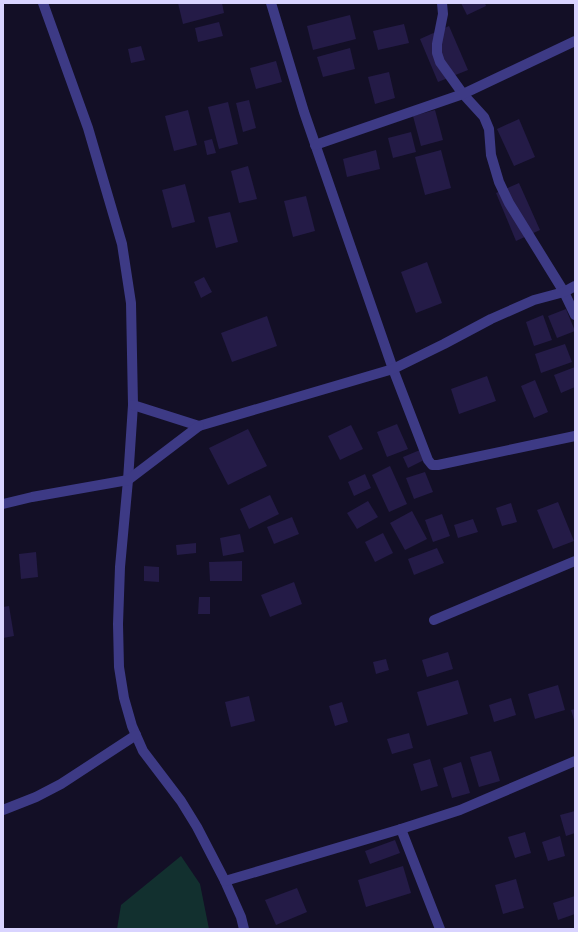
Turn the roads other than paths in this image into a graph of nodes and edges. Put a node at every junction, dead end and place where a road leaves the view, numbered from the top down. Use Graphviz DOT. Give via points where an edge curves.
graph roads {
  1 [pos="43,3"];
  2 [pos="271,3"];
  3 [pos="442,3"];
  4 [pos="575,40"];
  5 [pos="463,94"];
  6 [pos="315,145"];
  7 [pos="575,286"];
  8 [pos="564,292"];
  9 [pos="575,315"];
  10 [pos="393,368"];
  11 [pos="133,404"];
  12 [pos="199,426"];
  13 [pos="575,436"];
  14 [pos="128,480"];
  15 [pos="3,504"];
  16 [pos="575,562"];
  17 [pos="434,620"];
  18 [pos="136,735"];
  19 [pos="575,761"];
  20 [pos="3,810"];
  21 [pos="401,829"];
  22 [pos="225,881"];
  23 [pos="244,929"];
  24 [pos="440,929"];
  1 -- 11 [label="street" via="88,128 122,244 130,303"];
  2 -- 6 [label="street"];
  3 -- 5 [label="street" via="443,14 437,44 440,62"];
  4 -- 5 [label="street"];
  5 -- 6 [label="street"];
  5 -- 8 [label="street" via="484,117 489,129 491,155 509,203"];
  6 -- 10 [label="street"];
  7 -- 8 [label="street"];
  8 -- 9 [label="street"];
  8 -- 10 [label="street" via="534,300 491,319"];
  10 -- 12 [label="street"];
  10 -- 13 [label="street" via="432,465"];
  11 -- 12 [label="street"];
  11 -- 14 [label="street"];
  12 -- 14 [label="street"];
  14 -- 15 [label="street"];
  14 -- 18 [label="street" via="120,567 119,667 124,698"];
  16 -- 17 [label="street"];
  18 -- 20 [label="street" via="61,784 36,798"];
  18 -- 22 [label="street" via="143,751 181,801 197,827"];
  19 -- 21 [label="street" via="460,810"];
  21 -- 22 [label="street"];
  21 -- 24 [label="street"];
  22 -- 23 [label="street"];
}
